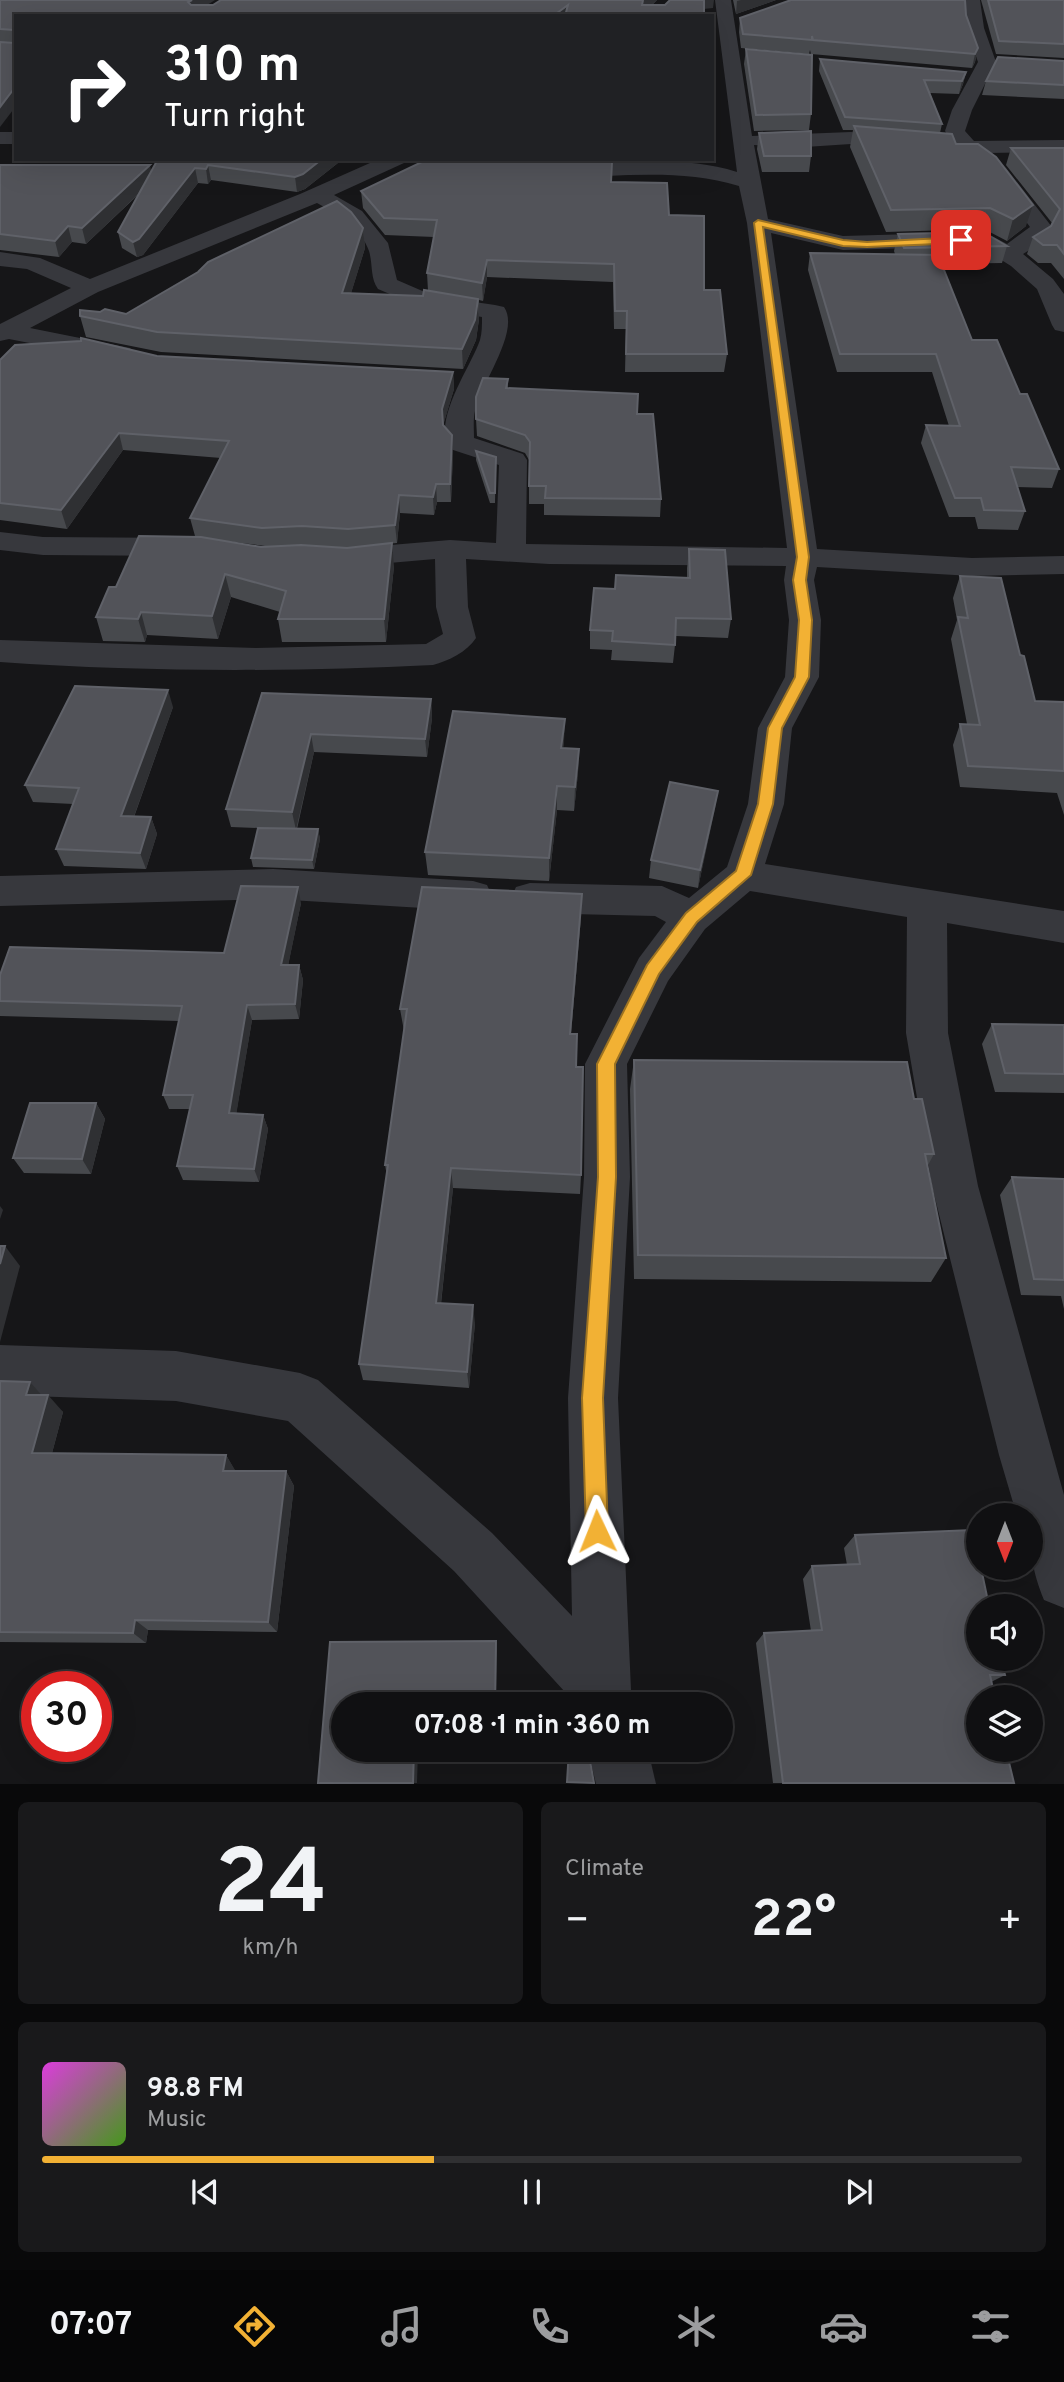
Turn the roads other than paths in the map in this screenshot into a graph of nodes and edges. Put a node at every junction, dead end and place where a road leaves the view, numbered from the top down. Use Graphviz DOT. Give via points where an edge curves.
graph roads {
  1 [pos="723,0"];
  2 [pos="972,0"];
  3 [pos="1010,65"];
  4 [pos="983,69"];
  5 [pos="953,75"];
  6 [pos="745,140"];
  7 [pos="1064,146"];
  8 [pos="968,147"];
  9 [pos="387,161"];
  10 [pos="538,171"];
  11 [pos="749,182"];
  12 [pos="319,195"];
  13 [pos="758,223"];
  14 [pos="1041,227"];
  15 [pos="1064,229"];
  16 [pos="1007,254"];
  17 [pos="0,259"];
  18 [pos="90,287"];
  19 [pos="1064,325"];
  20 [pos="3,332"];
  21 [pos="148,360"];
  22 [pos="448,379"];
  23 [pos="475,380"];
  24 [pos="0,541"];
  25 [pos="450,549"];
  26 [pos="218,550"];
  27 [pos="510,553"];
  28 [pos="317,556"];
  29 [pos="803,557"];
  30 [pos="1064,565"];
  31 [pos="0,651"];
  32 [pos="743,875"];
  33 [pos="0,891"];
  34 [pos="927,906"];
  35 [pos="691,918"];
  36 [pos="1064,927"];
  37 [pos="0,1370"];
  38 [pos="1064,1580"];
  39 [pos="599,1692"];
  40 [pos="604,1692"];
  41 [pos="621,1762"];
  42 [pos="626,1783"];
  1 -- 6 [label="street" via="742,56"];
  2 -- 4 [label="street"];
  3 -- 4 [label="street"];
  4 -- 5 [label="street"];
  4 -- 8 [label="street" via="955,131"];
  6 -- 8 [label="street" via="851,138"];
  6 -- 11 [label="street"];
  7 -- 8 [label="street"];
  8 -- 14 [label="street" via="999,172"];
  9 -- 12 [label="street"];
  10 -- 11 [label="street" via="670,165 723,172"];
  11 -- 13 [label="street"];
  12 -- 18 [label="street"];
  12 -- 23 [label="street" via="354,216 380,248 386,284 429,302 495,312 493,338"];
  13 -- 16 [label="street" via="843,243 984,239"];
  13 -- 29 [label="street"];
  14 -- 15 [label="street"];
  14 -- 16 [label="street" via="1037,236"];
  16 -- 19 [label="street" via="1045,284"];
  17 -- 18 [label="street" via="32,263"];
  18 -- 20 [label="street"];
  20 -- 21 [label="street"];
  22 -- 23 [label="street"];
  23 -- 27 [label="street" via="461,411 460,443 513,460"];
  24 -- 26 [label="street"];
  25 -- 27 [label="street"];
  25 -- 28 [label="street" via="350,559"];
  25 -- 31 [label="street" via="452,607 460,638 433,654 256,659"];
  27 -- 29 [label="street"];
  29 -- 30 [label="street" via="972,567"];
  29 -- 32 [label="street" via="799,580 805,620 802,677 775,728 766,804"];
  32 -- 34 [label="street"];
  32 -- 35 [label="street"];
  33 -- 35 [label="street" via="273,884 662,901"];
  34 -- 36 [label="street"];
  34 -- 38 [label="street" via="927,1033 955,1186 1025,1455"];
  35 -- 40 [label="street" via="653,970 606,1064 607,1177 593,1398"];
  37 -- 39 [label="street" via="176,1376 300,1398 473,1552"];
  41 -- 42 [label="street"];
}
